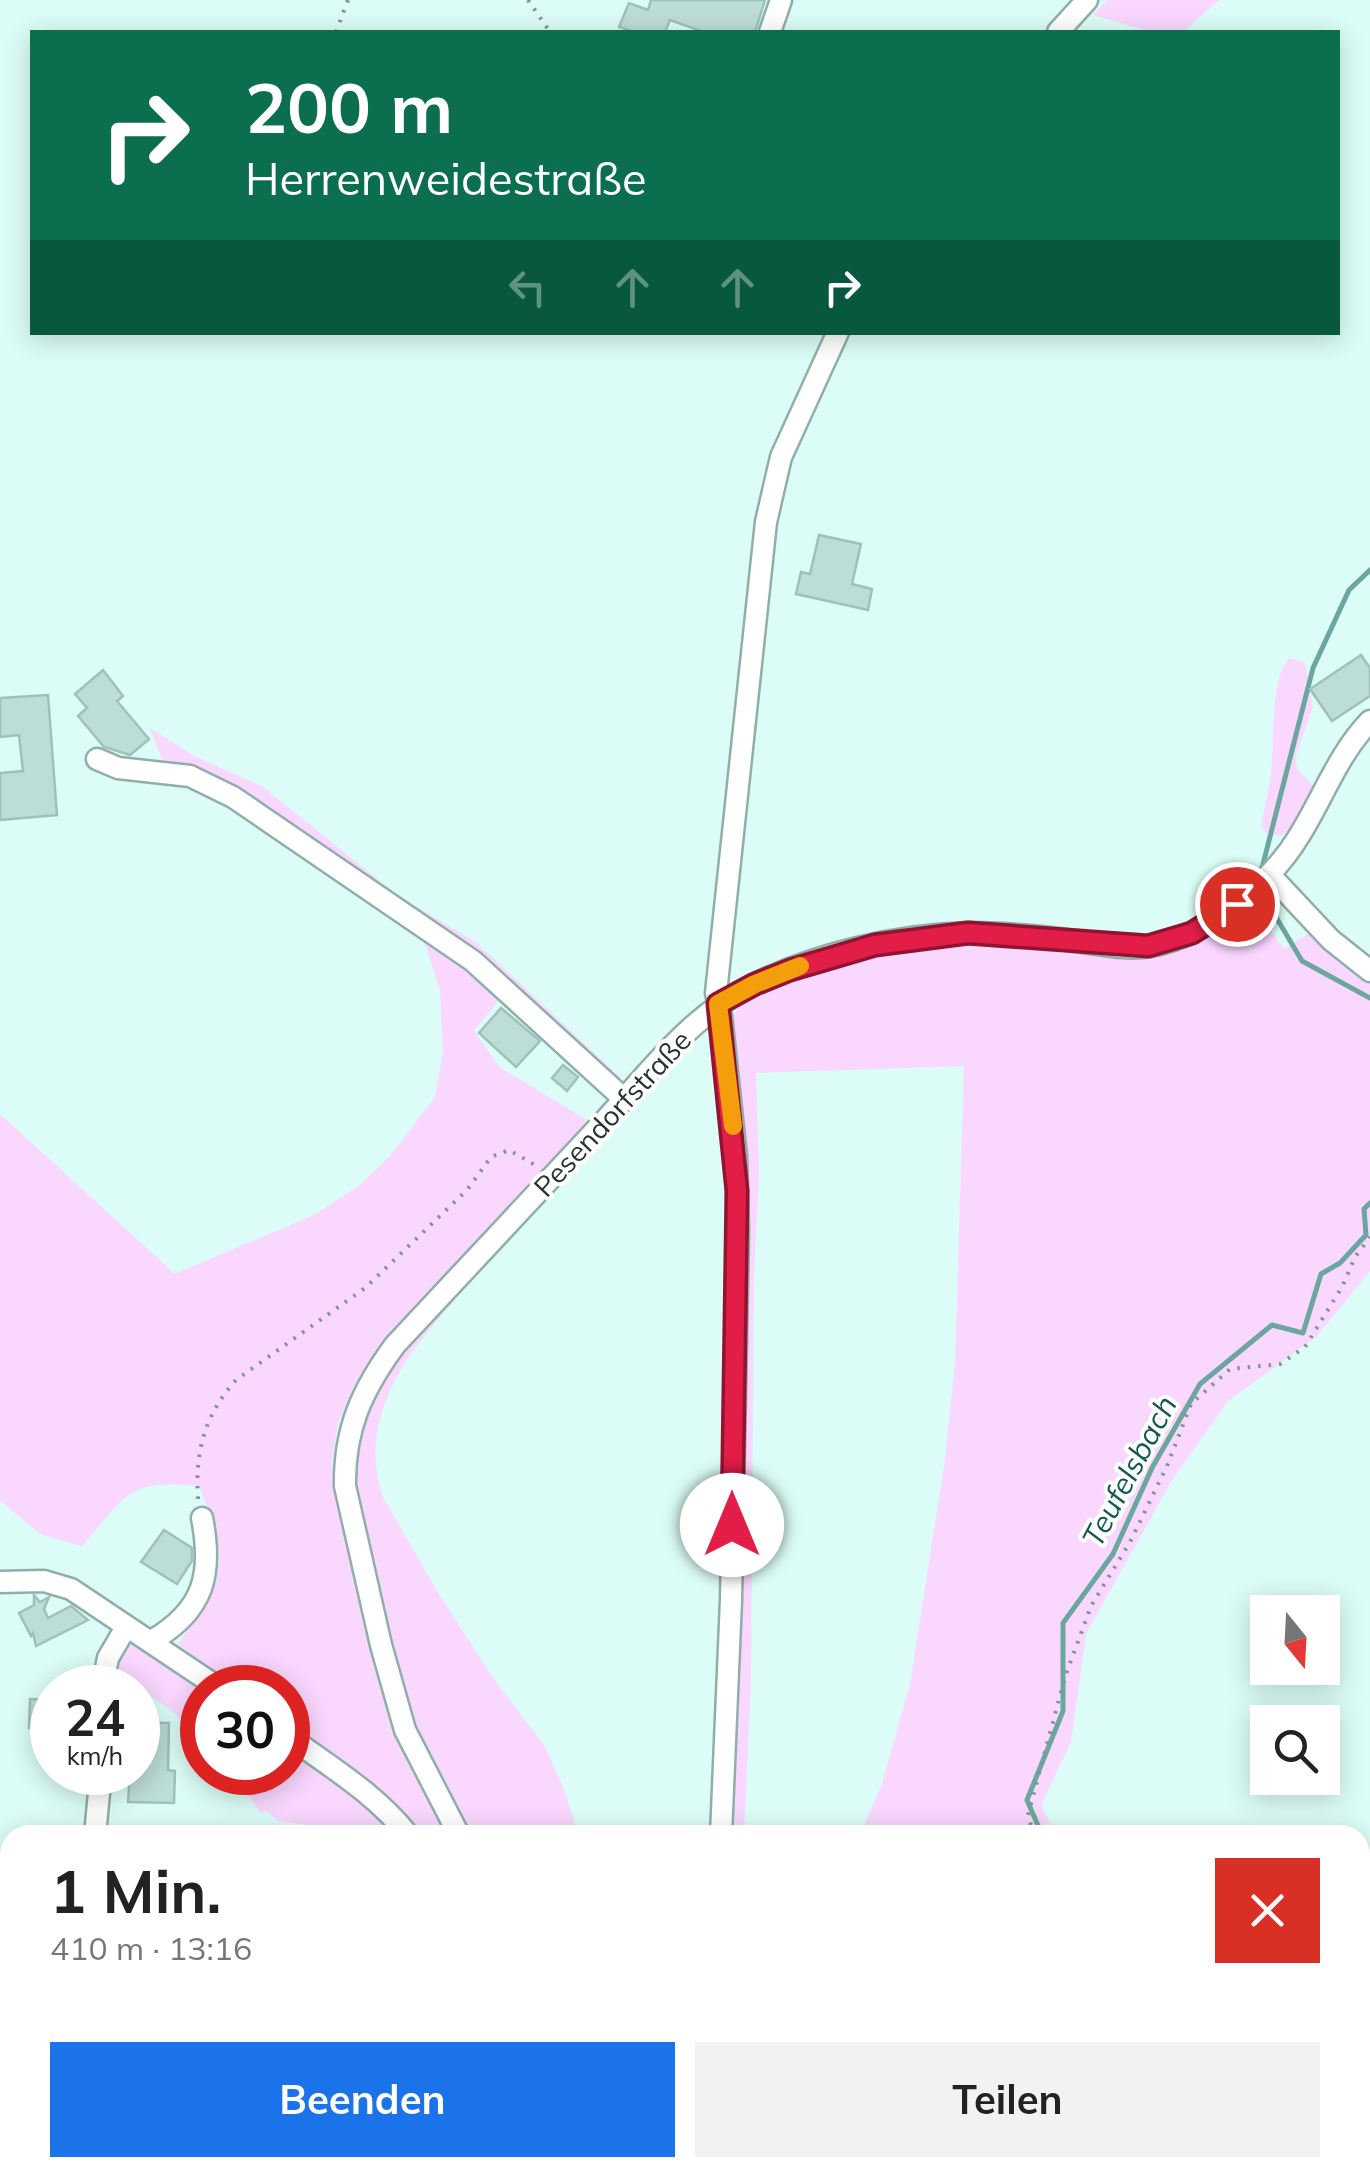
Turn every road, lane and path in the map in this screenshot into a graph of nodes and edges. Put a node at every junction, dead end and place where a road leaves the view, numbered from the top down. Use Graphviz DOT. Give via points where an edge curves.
graph roads {
  1 [pos="348,0"];
  2 [pos="528,0"];
  3 [pos="782,0"];
  4 [pos="1087,0"];
  5 [pos="337,30"];
  6 [pos="549,30"];
  7 [pos="771,30"];
  8 [pos="1060,30"];
  9 [pos="837,335"];
  10 [pos="1370,721"];
  11 [pos="98,759"];
  12 [pos="1270,875"];
  13 [pos="1370,971"];
  14 [pos="718,1004"];
  15 [pos="624,1099"];
  16 [pos="548,1180"];
  17 [pos="1370,1237"];
  18 [pos="202,1518"];
  19 [pos="0,1582"];
  20 [pos="126,1627"];
  21 [pos="152,1640"];
  22 [pos="107,1665"];
  23 [pos="187,1665"];
  24 [pos="310,1752"];
  25 [pos="99,1795"];
  26 [pos="96,1825"];
  27 [pos="398,1825"];
  28 [pos="454,1825"];
  29 [pos="721,1825"];
  30 [pos="1031,1825"];
  1 -- 5 [label="path"];
  2 -- 6 [label="path"];
  3 -- 7 [label="street"];
  4 -- 8 [label="street"];
  9 -- 14 [label="street" via="781,457 766,522"];
  10 -- 12 [label="street, Pesendorfstraße"];
  11 -- 15 [label="street" via="118,768 190,776 233,797 472,961"];
  12 -- 13 [label="street" via="1330,940"];
  12 -- 14 [label="street, Pesendorfstraße" via="1214,920 1160,944 968,933 922,938 790,970"];
  14 -- 15 [label="street, Pesendorfstraße"];
  14 -- 29 [label="street" via="738,1210"];
  15 -- 16 [label="street, Pesendorfstraße"];
  16 -- 18 [label="path" via="509,1150 491,1157 365,1288 236,1380 199,1444"];
  16 -- 28 [label="street, Pesendorfstraße" via="385,1358 355,1409 346,1446 352,1523 396,1701 414,1753"];
  17 -- 30 [label="path" via="1305,1347 1280,1364 1230,1369 1191,1404 1130,1542 1091,1606 1065,1677 1028,1815"];
  18 -- 21 [label="street" via="208,1552 198,1599"];
  19 -- 20 [label="street" via="58,1583"];
  20 -- 21 [label="street"];
  20 -- 22 [label="street"];
  21 -- 23 [label="street"];
  24 -- 27 [label="street"];
  25 -- 26 [label="street"];
}
